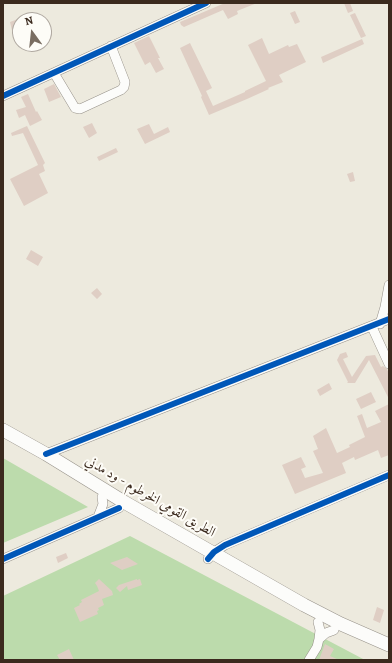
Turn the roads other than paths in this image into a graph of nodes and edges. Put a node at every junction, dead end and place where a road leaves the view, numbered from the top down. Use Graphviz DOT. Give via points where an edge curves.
graph roads {
  1 [pos="206,3"];
  2 [pos="111,46"];
  3 [pos="54,73"];
  4 [pos="3,96"];
  5 [pos="389,285"];
  6 [pos="389,319"];
  7 [pos="376,325"];
  8 [pos="389,364"];
  9 [pos="3,430"];
  10 [pos="3,440"];
  11 [pos="46,454"];
  12 [pos="389,475"];
  13 [pos="102,497"];
  14 [pos="119,508"];
  15 [pos="98,517"];
  16 [pos="211,556"];
  17 [pos="3,559"];
  18 [pos="318,622"];
  19 [pos="334,630"];
  20 [pos="319,639"];
  21 [pos="389,645"];
  22 [pos="389,655"];
  23 [pos="309,660"];
  1 -- 2 [label="street"];
  2 -- 3 [label="street"];
  2 -- 3 [label="street" via="125,82 124,87 80,109 75,108"];
  3 -- 4 [label="street"];
  5 -- 7 [label="street" via="385,306"];
  6 -- 7 [label="street"];
  7 -- 8 [label="street"];
  7 -- 11 [label="street"];
  9 -- 11 [label="highway, الطريق القومي الخرطوم - ود مدني"];
  10 -- 13 [label="highway, الطريق القومي الخرطوم - ود مدني"];
  11 -- 16 [label="highway, الطريق القومي الخرطوم - ود مدني"];
  12 -- 16 [label="street" via="225,545"];
  13 -- 14 [label="highway, الطريق القومي الخرطوم - ود مدني"];
  13 -- 15 [label="street" via="103,504"];
  14 -- 15 [label="street"];
  14 -- 16 [label="highway, الطريق القومي الخرطوم - ود مدني"];
  15 -- 17 [label="street"];
  16 -- 18 [label="highway, الطريق القومي الخرطوم - ود مدني"];
  16 -- 21 [label="highway, الطريق القومي الخرطوم - ود مدني" via="342,624"];
  18 -- 19 [label="highway, الطريق القومي الخرطوم - ود مدني"];
  18 -- 20 [label="street"];
  19 -- 20 [label="street"];
  19 -- 22 [label="highway, الطريق القومي الخرطوم - ود مدني"];
  20 -- 23 [label="street"];
}
